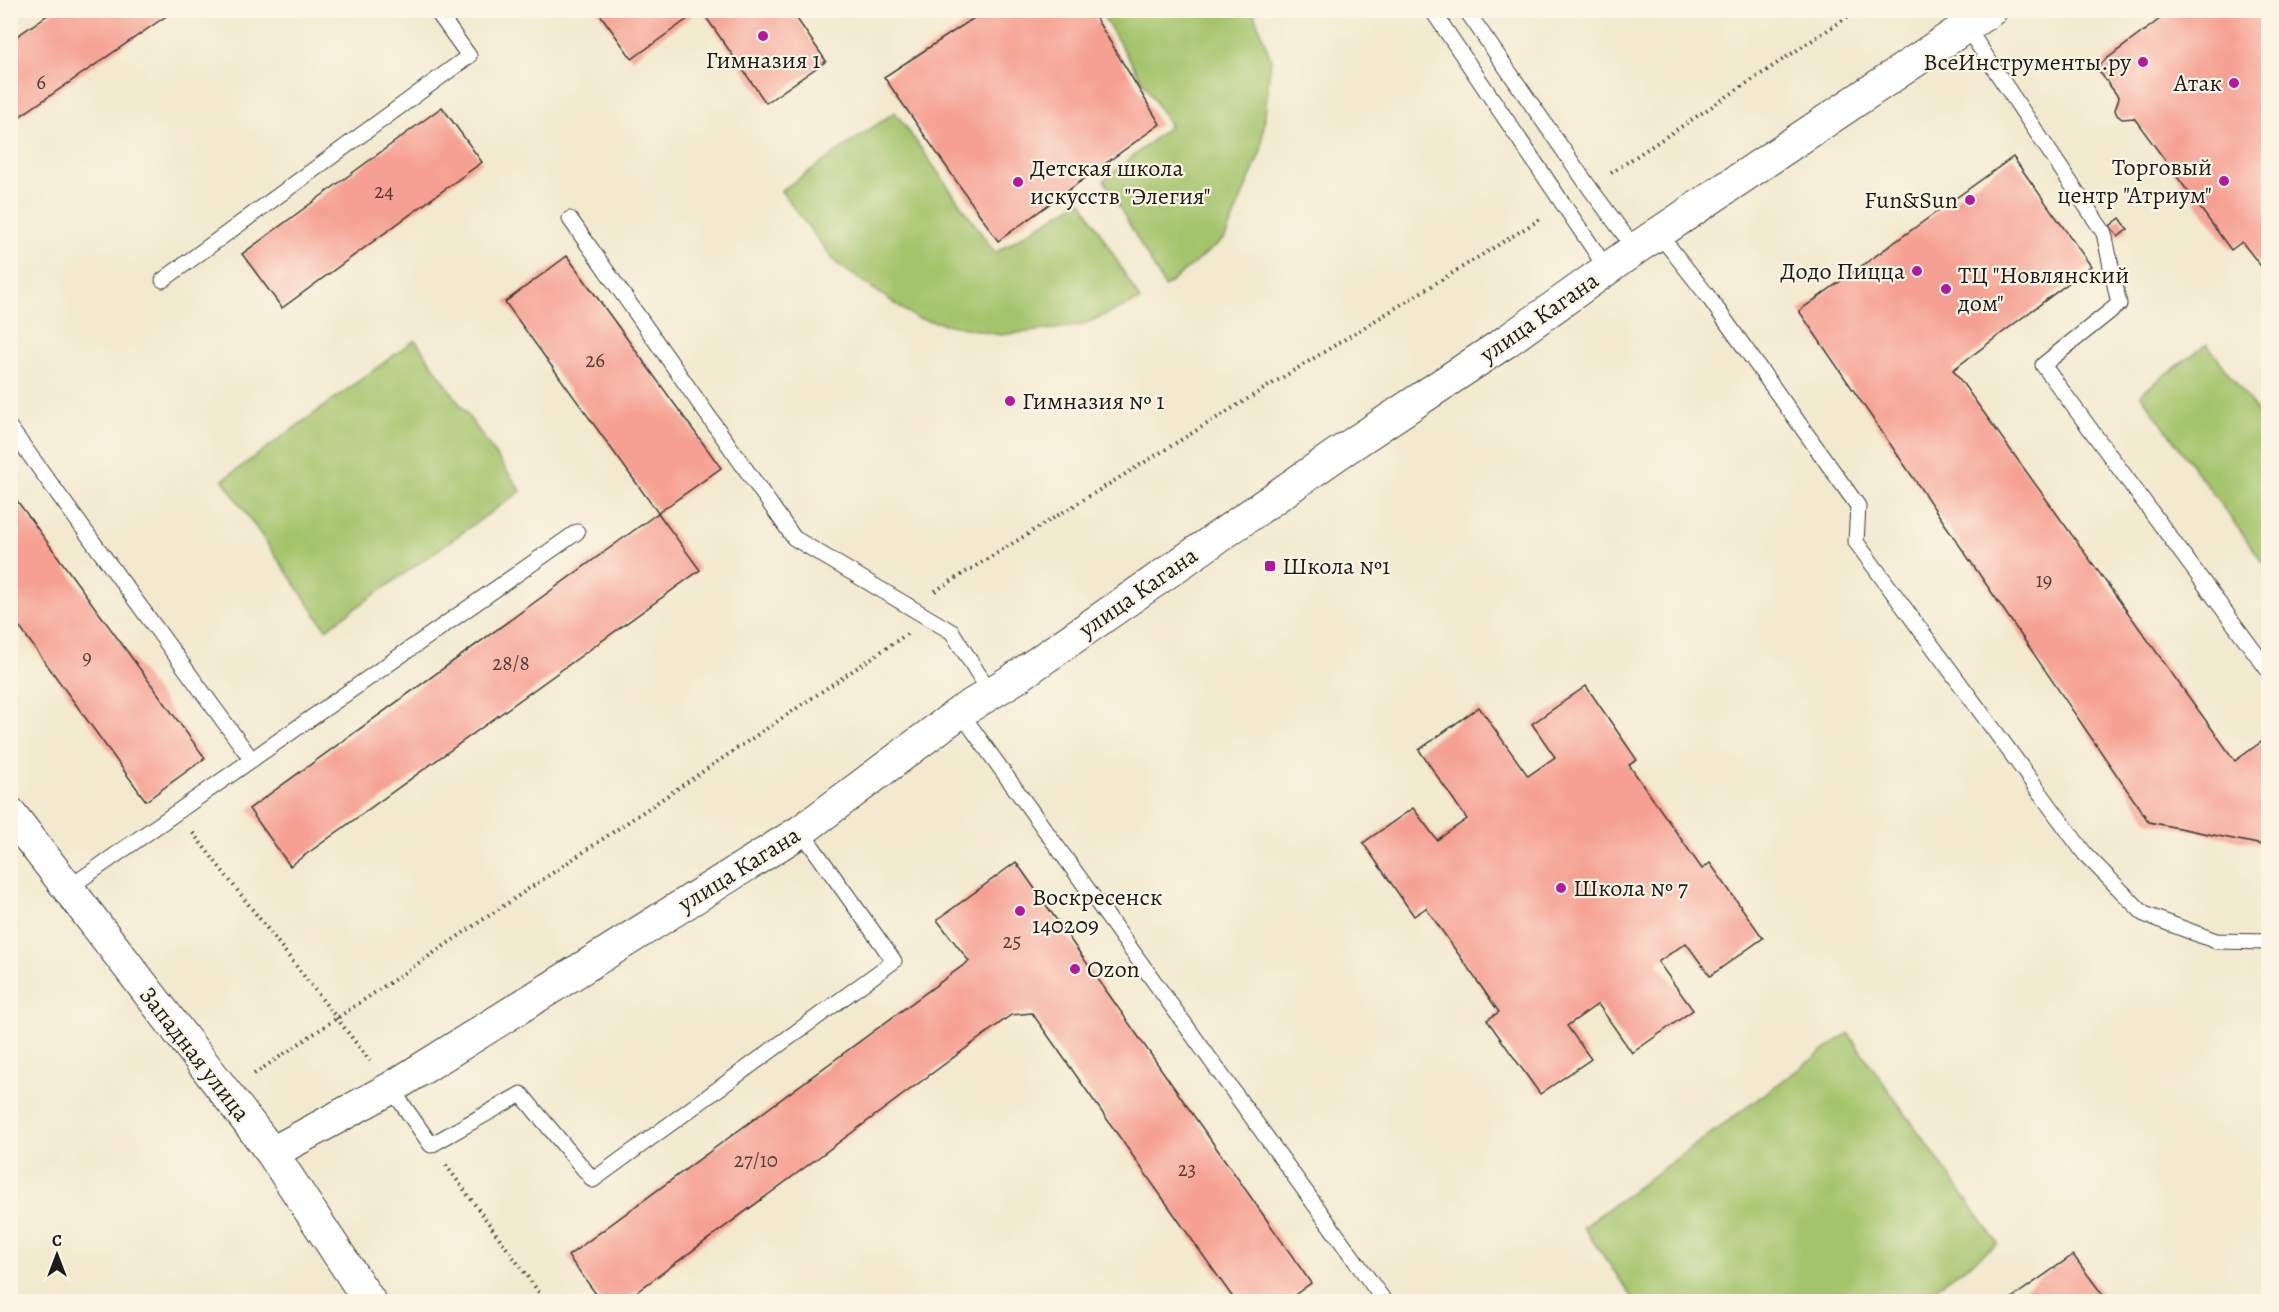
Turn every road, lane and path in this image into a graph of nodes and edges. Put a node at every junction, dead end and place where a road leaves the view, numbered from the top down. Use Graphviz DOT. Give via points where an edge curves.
graph roads {
  1 [pos="436,10"];
  2 [pos="1432,10"];
  3 [pos="1466,10"];
  4 [pos="1858,10"];
  5 [pos="1979,19"];
  6 [pos="1589,187"];
  7 [pos="1563,205"];
  8 [pos="570,219"];
  9 [pos="1647,242"];
  10 [pos="1607,269"];
  11 [pos="163,280"];
  12 [pos="10,428"];
  13 [pos="577,532"];
  14 [pos="929,619"];
  15 [pos="2268,670"];
  16 [pos="991,694"];
  17 [pos="960,712"];
  18 [pos="252,760"];
  19 [pos="177,812"];
  20 [pos="10,813"];
  21 [pos="801,831"];
  22 [pos="67,889"];
  23 [pos="2268,942"];
  24 [pos="337,1018"];
  25 [pos="253,1075"];
  26 [pos="391,1088"];
  27 [pos="431,1145"];
  28 [pos="272,1153"];
  29 [pos="370,1302"];
  30 [pos="546,1302"];
  31 [pos="1385,1302"];
  1 -- 11 [label="lane" via="469,56"];
  2 -- 7 [label="lane"];
  3 -- 6 [label="lane"];
  4 -- 6 [label="path"];
  5 -- 9 [label="street, улица Кагана"];
  5 -- 15 [label="lane" via="2104,233 2119,304 2043,365"];
  6 -- 9 [label="lane"];
  7 -- 10 [label="lane"];
  7 -- 14 [label="path" via="927,596"];
  8 -- 14 [label="lane" via="794,538"];
  9 -- 10 [label="street, улица Кагана"];
  9 -- 23 [label="lane" via="1713,304 1857,506 1856,542 2085,854 2144,914 2216,941"];
  10 -- 16 [label="street, улица Кагана"];
  12 -- 18 [label="lane"];
  13 -- 18 [label="lane"];
  14 -- 16 [label="lane" via="952,632"];
  14 -- 24 [label="path"];
  16 -- 17 [label="street, улица Кагана"];
  17 -- 21 [label="street, улица Кагана"];
  17 -- 31 [label="lane"];
  18 -- 19 [label="lane"];
  19 -- 22 [label="lane"];
  19 -- 24 [label="path"];
  20 -- 22 [label="street, Западная улица"];
  21 -- 26 [label="street, улица Кагана"];
  21 -- 27 [label="lane" via="894,961 592,1180 521,1094"];
  22 -- 28 [label="street, Западная улица"];
  24 -- 25 [label="path"];
  24 -- 26 [label="path"];
  26 -- 27 [label="lane"];
  26 -- 28 [label="street, улица Кагана"];
  27 -- 30 [label="path"];
  28 -- 29 [label="street, Западная улица"];
}
